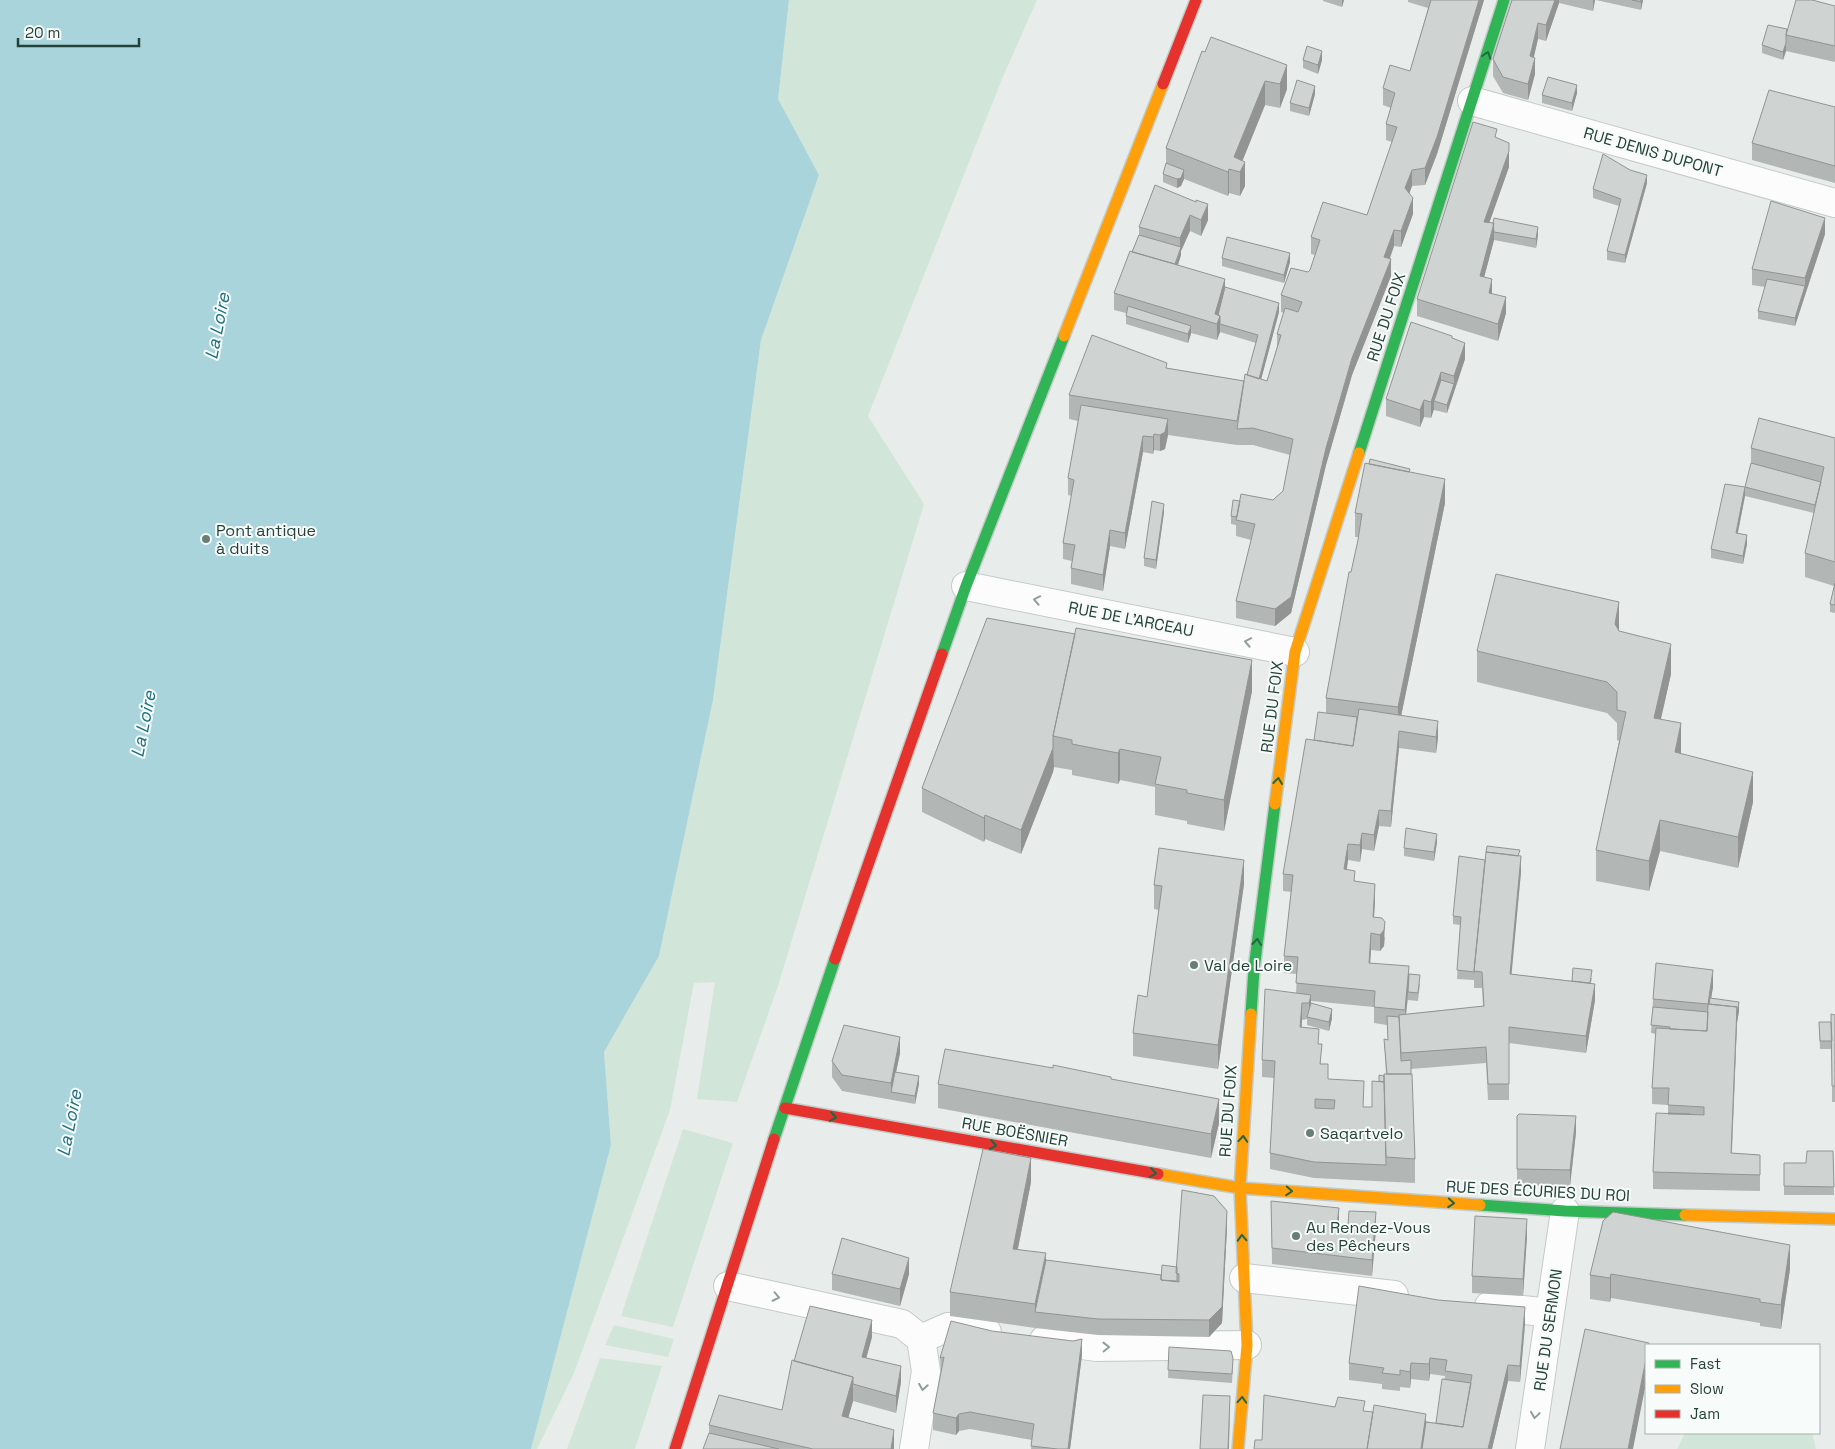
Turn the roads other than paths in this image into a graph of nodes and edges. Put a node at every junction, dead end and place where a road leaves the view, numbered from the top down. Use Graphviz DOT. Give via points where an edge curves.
graph roads {
  1 [pos="1196,0"];
  2 [pos="1504,0"];
  3 [pos="1472,101"];
  4 [pos="1835,203"];
  5 [pos="966,586"];
  6 [pos="1296,652"];
  7 [pos="785,1108"];
  8 [pos="1240,1188"];
  9 [pos="1566,1211"];
  10 [pos="1835,1219"];
  11 [pos="1244,1278"];
  12 [pos="728,1286"];
  13 [pos="1422,1298"];
  14 [pos="1461,1303"];
  15 [pos="1550,1313"];
  16 [pos="921,1339"];
  17 [pos="1247,1344"];
  18 [pos="675,1449"];
  19 [pos="914,1449"];
  20 [pos="1238,1449"];
  21 [pos="1530,1449"];
  1 -- 5 [label="street"];
  3 -- 2 [label="street, RUE DU FOIX, one-way"];
  3 -- 4 [label="street, RUE DENIS DUPONT"];
  3 -- 6 [label="street, RUE DU FOIX"];
  6 -- 5 [label="street, RUE DE L'ARCEAU, one-way"];
  5 -- 7 [label="street"];
  8 -- 6 [label="street, RUE DU FOIX, one-way" via="1254,969"];
  7 -- 8 [label="street, RUE BOËSNIER, one-way"];
  7 -- 12 [label="street"];
  8 -- 9 [label="street, RUE DES ÉCURIES DU ROI, one-way"];
  11 -- 8 [label="street, RUE DU FOIX, one-way"];
  9 -- 10 [label="street, RUE DES ÉCURIES DU ROI"];
  9 -- 15 [label="street, RUE DU SERMON"];
  11 -- 13 [label="street"];
  11 -- 17 [label="street, RUE DU FOIX"];
  12 -- 16 [label="street, one-way" via="902,1324"];
  12 -- 18 [label="street"];
  14 -- 15 [label="street"];
  15 -- 21 [label="street, RUE DU SERMON, one-way"];
  16 -- 17 [label="street, one-way" via="948,1327 1097,1347"];
  16 -- 19 [label="street, one-way" via="926,1371"];
  20 -- 17 [label="street, RUE DU FOIX, one-way"];
}
